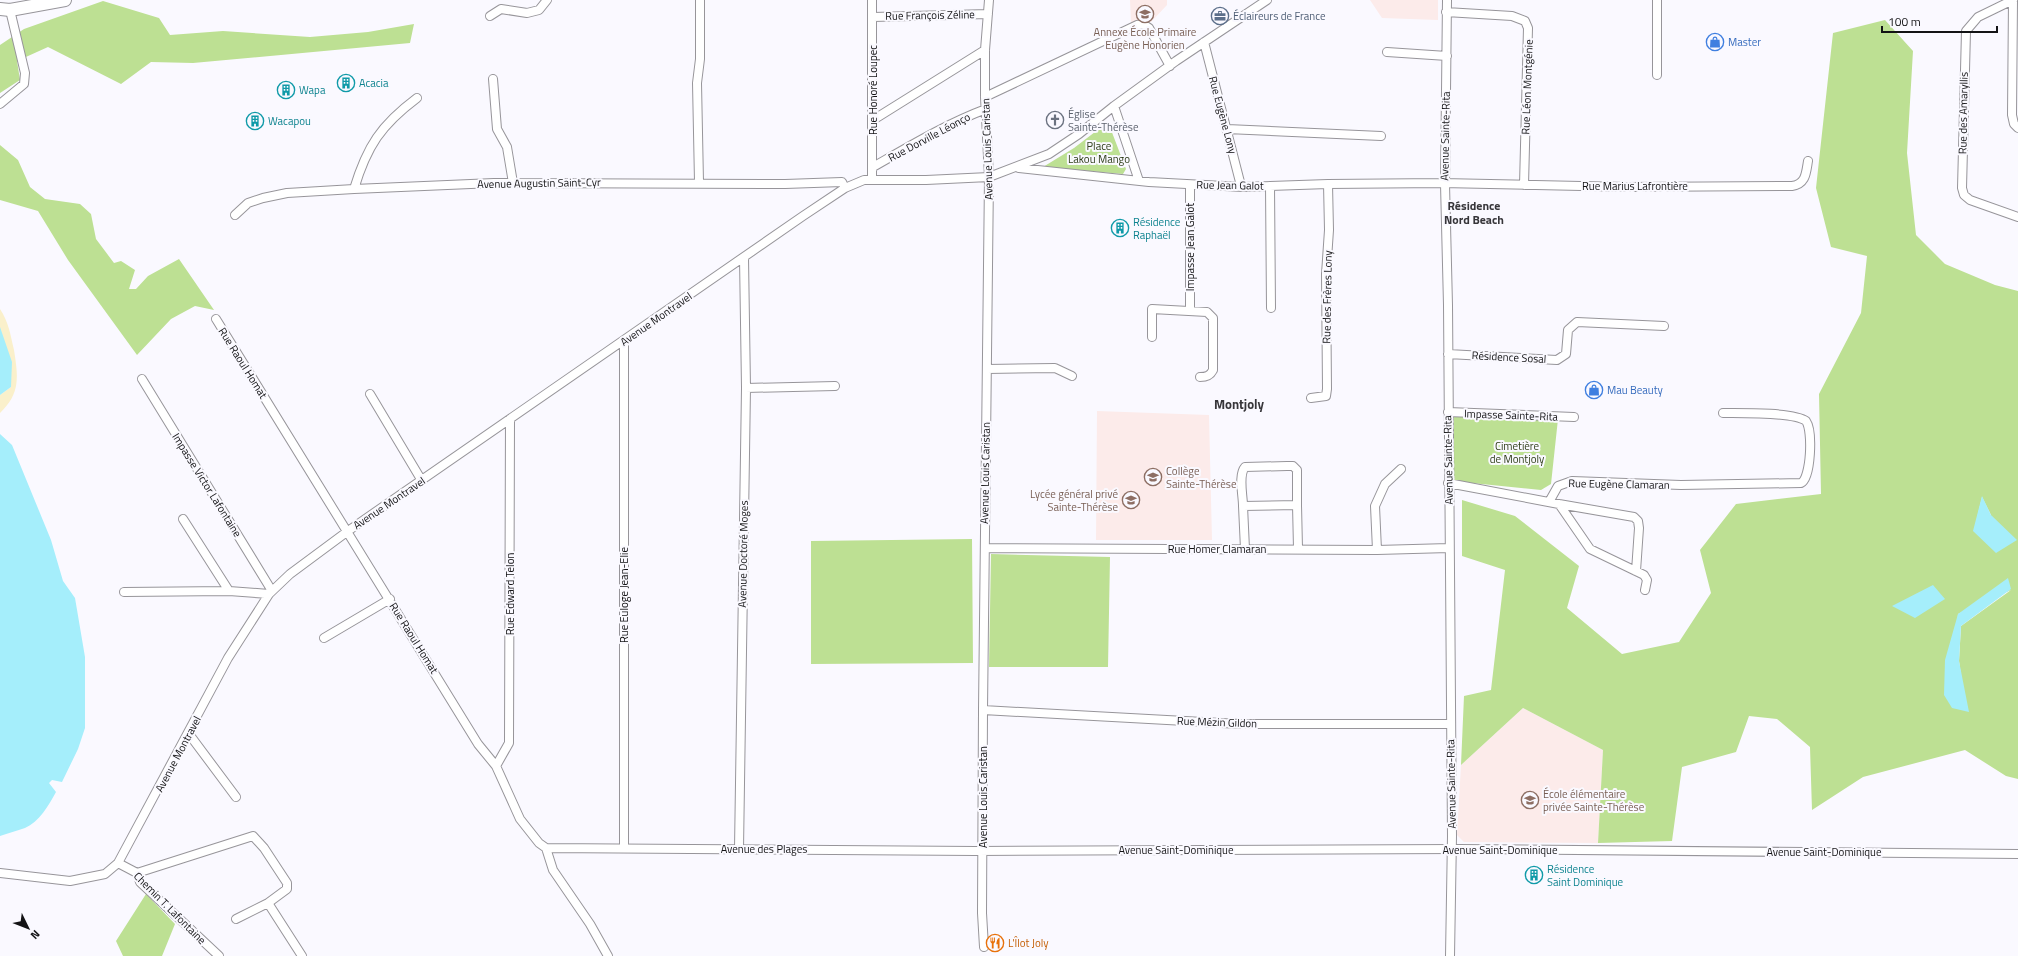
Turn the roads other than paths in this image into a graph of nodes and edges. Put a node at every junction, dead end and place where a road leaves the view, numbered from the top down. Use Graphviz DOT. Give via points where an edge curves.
graph roads {
  1 [pos="65,0"];
  2 [pos="547,0"];
  3 [pos="700,0"];
  4 [pos="872,0"];
  5 [pos="988,0"];
  6 [pos="1267,0"];
  7 [pos="1447,0"];
  8 [pos="1657,0"];
  9 [pos="2013,0"];
  10 [pos="5,10"];
  11 [pos="1446,12"];
  12 [pos="988,14"];
  13 [pos="490,16"];
  14 [pos="873,17"];
  15 [pos="1204,42"];
  16 [pos="985,50"];
  17 [pos="1387,52"];
  18 [pos="1447,56"];
  19 [pos="1170,66"];
  20 [pos="1657,75"];
  21 [pos="493,79"];
  22 [pos="985,97"];
  23 [pos="417,98"];
  24 [pos="0,104"];
  25 [pos="1114,106"];
  26 [pos="986,109"];
  27 [pos="873,120"];
  28 [pos="2018,128"];
  29 [pos="1227,129"];
  30 [pos="1380,136"];
  31 [pos="1808,161"];
  32 [pos="873,167"];
  33 [pos="1016,168"];
  34 [pos="989,177"];
  35 [pos="872,179"];
  36 [pos="1139,181"];
  37 [pos="699,182"];
  38 [pos="513,183"];
  39 [pos="1328,184"];
  40 [pos="1445,184"];
  41 [pos="1190,185"];
  42 [pos="1524,185"];
  43 [pos="1270,186"];
  44 [pos="1243,187"];
  45 [pos="845,188"];
  46 [pos="354,189"];
  47 [pos="235,215"];
  48 [pos="2018,217"];
  49 [pos="744,258"];
  50 [pos="1271,308"];
  51 [pos="1190,310"];
  52 [pos="216,319"];
  53 [pos="1664,326"];
  54 [pos="1152,337"];
  55 [pos="624,341"];
  56 [pos="1448,354"];
  57 [pos="987,369"];
  58 [pos="1072,376"];
  59 [pos="1200,377"];
  60 [pos="142,379"];
  61 [pos="835,386"];
  62 [pos="746,388"];
  63 [pos="370,394"];
  64 [pos="1311,398"];
  65 [pos="1448,412"];
  66 [pos="1723,413"];
  67 [pos="1574,417"];
  68 [pos="510,419"];
  69 [pos="1401,469"];
  70 [pos="422,481"];
  71 [pos="1448,483"];
  72 [pos="1549,502"];
  73 [pos="1559,504"];
  74 [pos="1297,505"];
  75 [pos="1243,506"];
  76 [pos="183,519"];
  77 [pos="348,531"];
  78 [pos="985,548"];
  79 [pos="1298,548"];
  80 [pos="1449,548"];
  81 [pos="1244,549"];
  82 [pos="1377,550"];
  83 [pos="1636,571"];
  84 [pos="1645,590"];
  85 [pos="229,591"];
  86 [pos="124,592"];
  87 [pos="270,593"];
  88 [pos="390,600"];
  89 [pos="324,638"];
  90 [pos="983,710"];
  91 [pos="1450,724"];
  92 [pos="189,734"];
  93 [pos="496,766"];
  94 [pos="236,797"];
  95 [pos="546,848"];
  96 [pos="624,848"];
  97 [pos="739,849"];
  98 [pos="1451,849"];
  99 [pos="983,850"];
  100 [pos="2018,854"];
  101 [pos="118,863"];
  102 [pos="0,873"];
  103 [pos="137,873"];
  104 [pos="268,903"];
  105 [pos="236,919"];
  106 [pos="984,947"];
  107 [pos="219,956"];
  108 [pos="302,956"];
  109 [pos="608,956"];
  110 [pos="1450,956"];
  1 -- 10 [label="street"];
  2 -- 13 [label="street" via="539,10 527,13 501,9"];
  3 -- 37 [label="street" via="700,59 697,84"];
  4 -- 14 [label="street, Rue Honoré Loupec"];
  5 -- 12 [label="street, Avenue Louis Caristan"];
  6 -- 15 [label="street, Avenue Montravel"];
  7 -- 11 [label="street, Avenue Sainte-Rita"];
  8 -- 20 [label="street"];
  9 -- 28 [label="street" via="2012,120"];
  9 -- 48 [label="street, Rue des Amaryllis" via="1978,17 1966,31 1962,188 1964,195 1970,200"];
  10 -- 24 [label="street" via="25,73 24,84"];
  11 -- 18 [label="street, Avenue Sainte-Rita"];
  11 -- 42 [label="street, Rue Léon Montgénie" via="1512,16 1525,21 1528,28"];
  12 -- 14 [label="street, Rue François Zéline"];
  12 -- 16 [label="street, Avenue Louis Caristan"];
  14 -- 27 [label="street, Rue Honoré Loupec"];
  15 -- 19 [label="street, Avenue Montravel"];
  15 -- 29 [label="street, Rue Eugène Lony"];
  16 -- 22 [label="street, Avenue Louis Caristan"];
  16 -- 27 [label="street"];
  17 -- 18 [label="street"];
  18 -- 40 [label="street, Avenue Sainte-Rita"];
  19 -- 22 [label="street" via="1149,28 1137,24"];
  19 -- 25 [label="street, Avenue Montravel"];
  21 -- 38 [label="street" via="497,130 507,146"];
  22 -- 26 [label="street, Avenue Louis Caristan"];
  23 -- 46 [label="street" via="385,125 370,147"];
  25 -- 33 [label="street, Avenue Montravel" via="1049,154"];
  25 -- 36 [label="street"];
  26 -- 32 [label="street, Rue Dorville Léonço" via="940,129"];
  26 -- 34 [label="street, Avenue Louis Caristan"];
  27 -- 32 [label="street, Rue Honoré Loupec"];
  29 -- 30 [label="street"];
  29 -- 44 [label="street, Rue Eugène Lony"];
  31 -- 42 [label="street, Rue Marius Lafrontière" via="1806,176 1799,184 1792,186"];
  32 -- 35 [label="street, Rue Honoré Loupec"];
  33 -- 34 [label="street, Avenue Montravel"];
  33 -- 36 [label="street, Rue Jean Galot"];
  34 -- 35 [label="street, Avenue Montravel"];
  34 -- 57 [label="street, Avenue Louis Caristan"];
  35 -- 45 [label="street, Avenue Montravel"];
  36 -- 41 [label="street, Rue Jean Galot"];
  37 -- 38 [label="street, Avenue Augustin Saint-Cyr"];
  37 -- 45 [label="street, Avenue Augustin Saint-Cyr" via="842,182"];
  38 -- 46 [label="street, Avenue Augustin Saint-Cyr"];
  39 -- 40 [label="street, Rue Jean Galot"];
  39 -- 43 [label="street, Rue Jean Galot"];
  39 -- 64 [label="street, Rue des Frères Lony" via="1330,230 1326,274 1327,390 1326,396"];
  40 -- 42 [label="street, Rue Marius Lafrontière"];
  40 -- 56 [label="street, Avenue Sainte-Rita"];
  41 -- 44 [label="street, Rue Jean Galot"];
  41 -- 51 [label="street, Impasse Jean Galot"];
  43 -- 44 [label="street, Rue Jean Galot"];
  43 -- 50 [label="street"];
  45 -- 49 [label="street, Avenue Montravel"];
  46 -- 47 [label="street, Avenue Augustin Saint-Cyr" via="287,193 263,198 248,203"];
  49 -- 55 [label="street, Avenue Montravel"];
  49 -- 62 [label="street, Avenue Doctoré Moges"];
  51 -- 54 [label="street" via="1152,309"];
  51 -- 59 [label="street" via="1207,312 1213,318 1213,370 1206,377"];
  52 -- 77 [label="street, Rue Raoul Homat"];
  53 -- 56 [label="street, Résidence Sosal" via="1577,322 1568,330 1566,354 1557,360"];
  55 -- 68 [label="street, Avenue Montravel"];
  55 -- 96 [label="street, Rue Euloge Jean-Elie"];
  56 -- 65 [label="street, Avenue Sainte-Rita"];
  57 -- 58 [label="street" via="1056,368"];
  57 -- 78 [label="street, Avenue Louis Caristan"];
  60 -- 87 [label="street, Impasse Victor Lafontaine"];
  61 -- 62 [label="street"];
  62 -- 97 [label="street, Avenue Doctoré Moges"];
  63 -- 70 [label="street"];
  65 -- 67 [label="street, Impasse Sainte-Rita"];
  65 -- 71 [label="street, Avenue Sainte-Rita"];
  66 -- 72 [label="street, Rue Eugène Clamaran" via="1770,414 1799,417 1806,421 1810,434 1808,475 1804,482 1681,484 1572,481 1558,486"];
  68 -- 70 [label="street, Avenue Montravel"];
  68 -- 93 [label="street, Rue Edward Telon" via="509,743"];
  69 -- 82 [label="street" via="1385,484 1375,506"];
  70 -- 77 [label="street, Avenue Montravel"];
  71 -- 72 [label="street"];
  71 -- 80 [label="street, Avenue Sainte-Rita"];
  72 -- 73 [label="street"];
  73 -- 83 [label="street" via="1590,549"];
  73 -- 83 [label="street" via="1634,517 1639,528"];
  74 -- 75 [label="street"];
  74 -- 75 [label="street" via="1297,470 1293,466 1287,466 1245,467 1242,481"];
  74 -- 79 [label="street"];
  75 -- 81 [label="street"];
  76 -- 85 [label="street"];
  77 -- 87 [label="street, Avenue Montravel" via="290,574"];
  77 -- 88 [label="street, Rue Raoul Homat"];
  78 -- 81 [label="street, Rue Homer Clamaran"];
  78 -- 90 [label="street, Avenue Louis Caristan"];
  79 -- 81 [label="street, Rue Homer Clamaran"];
  79 -- 82 [label="street, Rue Homer Clamaran"];
  80 -- 82 [label="street, Rue Homer Clamaran"];
  80 -- 91 [label="street, Avenue Sainte-Rita"];
  83 -- 84 [label="street" via="1646,578"];
  85 -- 86 [label="street"];
  85 -- 87 [label="street"];
  87 -- 92 [label="street, Avenue Montravel" via="231,654"];
  88 -- 89 [label="street"];
  88 -- 93 [label="street, Rue Raoul Homat" via="478,744"];
  90 -- 91 [label="street, Rue Mézin Gildon" via="1240,724"];
  90 -- 99 [label="street, Avenue Louis Caristan"];
  91 -- 98 [label="street, Avenue Sainte-Rita"];
  92 -- 94 [label="street"];
  92 -- 101 [label="street, Avenue Montravel"];
  93 -- 95 [label="street, Rue Raoul Homat" via="520,819"];
  95 -- 96 [label="street, Avenue des Plages"];
  95 -- 109 [label="street, Rue Raoul Homat" via="553,870 590,924"];
  96 -- 97 [label="street, Avenue des Plages"];
  97 -- 99 [label="street, Avenue des Plages"];
  98 -- 99 [label="street, Avenue Saint-Dominique"];
  98 -- 100 [label="street, Avenue Saint-Dominique"];
  98 -- 110 [label="street, Avenue Sainte-Rita"];
  99 -- 106 [label="street, Avenue Louis Caristan"];
  101 -- 102 [label="street, Avenue Montravel" via="105,874 70,881"];
  101 -- 103 [label="street, Chemin T. Lafontaine"];
  103 -- 104 [label="street" via="252,836 264,848 287,883 287,889"];
  103 -- 107 [label="street, Chemin T. Lafontaine" via="140,882"];
  104 -- 105 [label="street"];
  104 -- 108 [label="street"];
}
